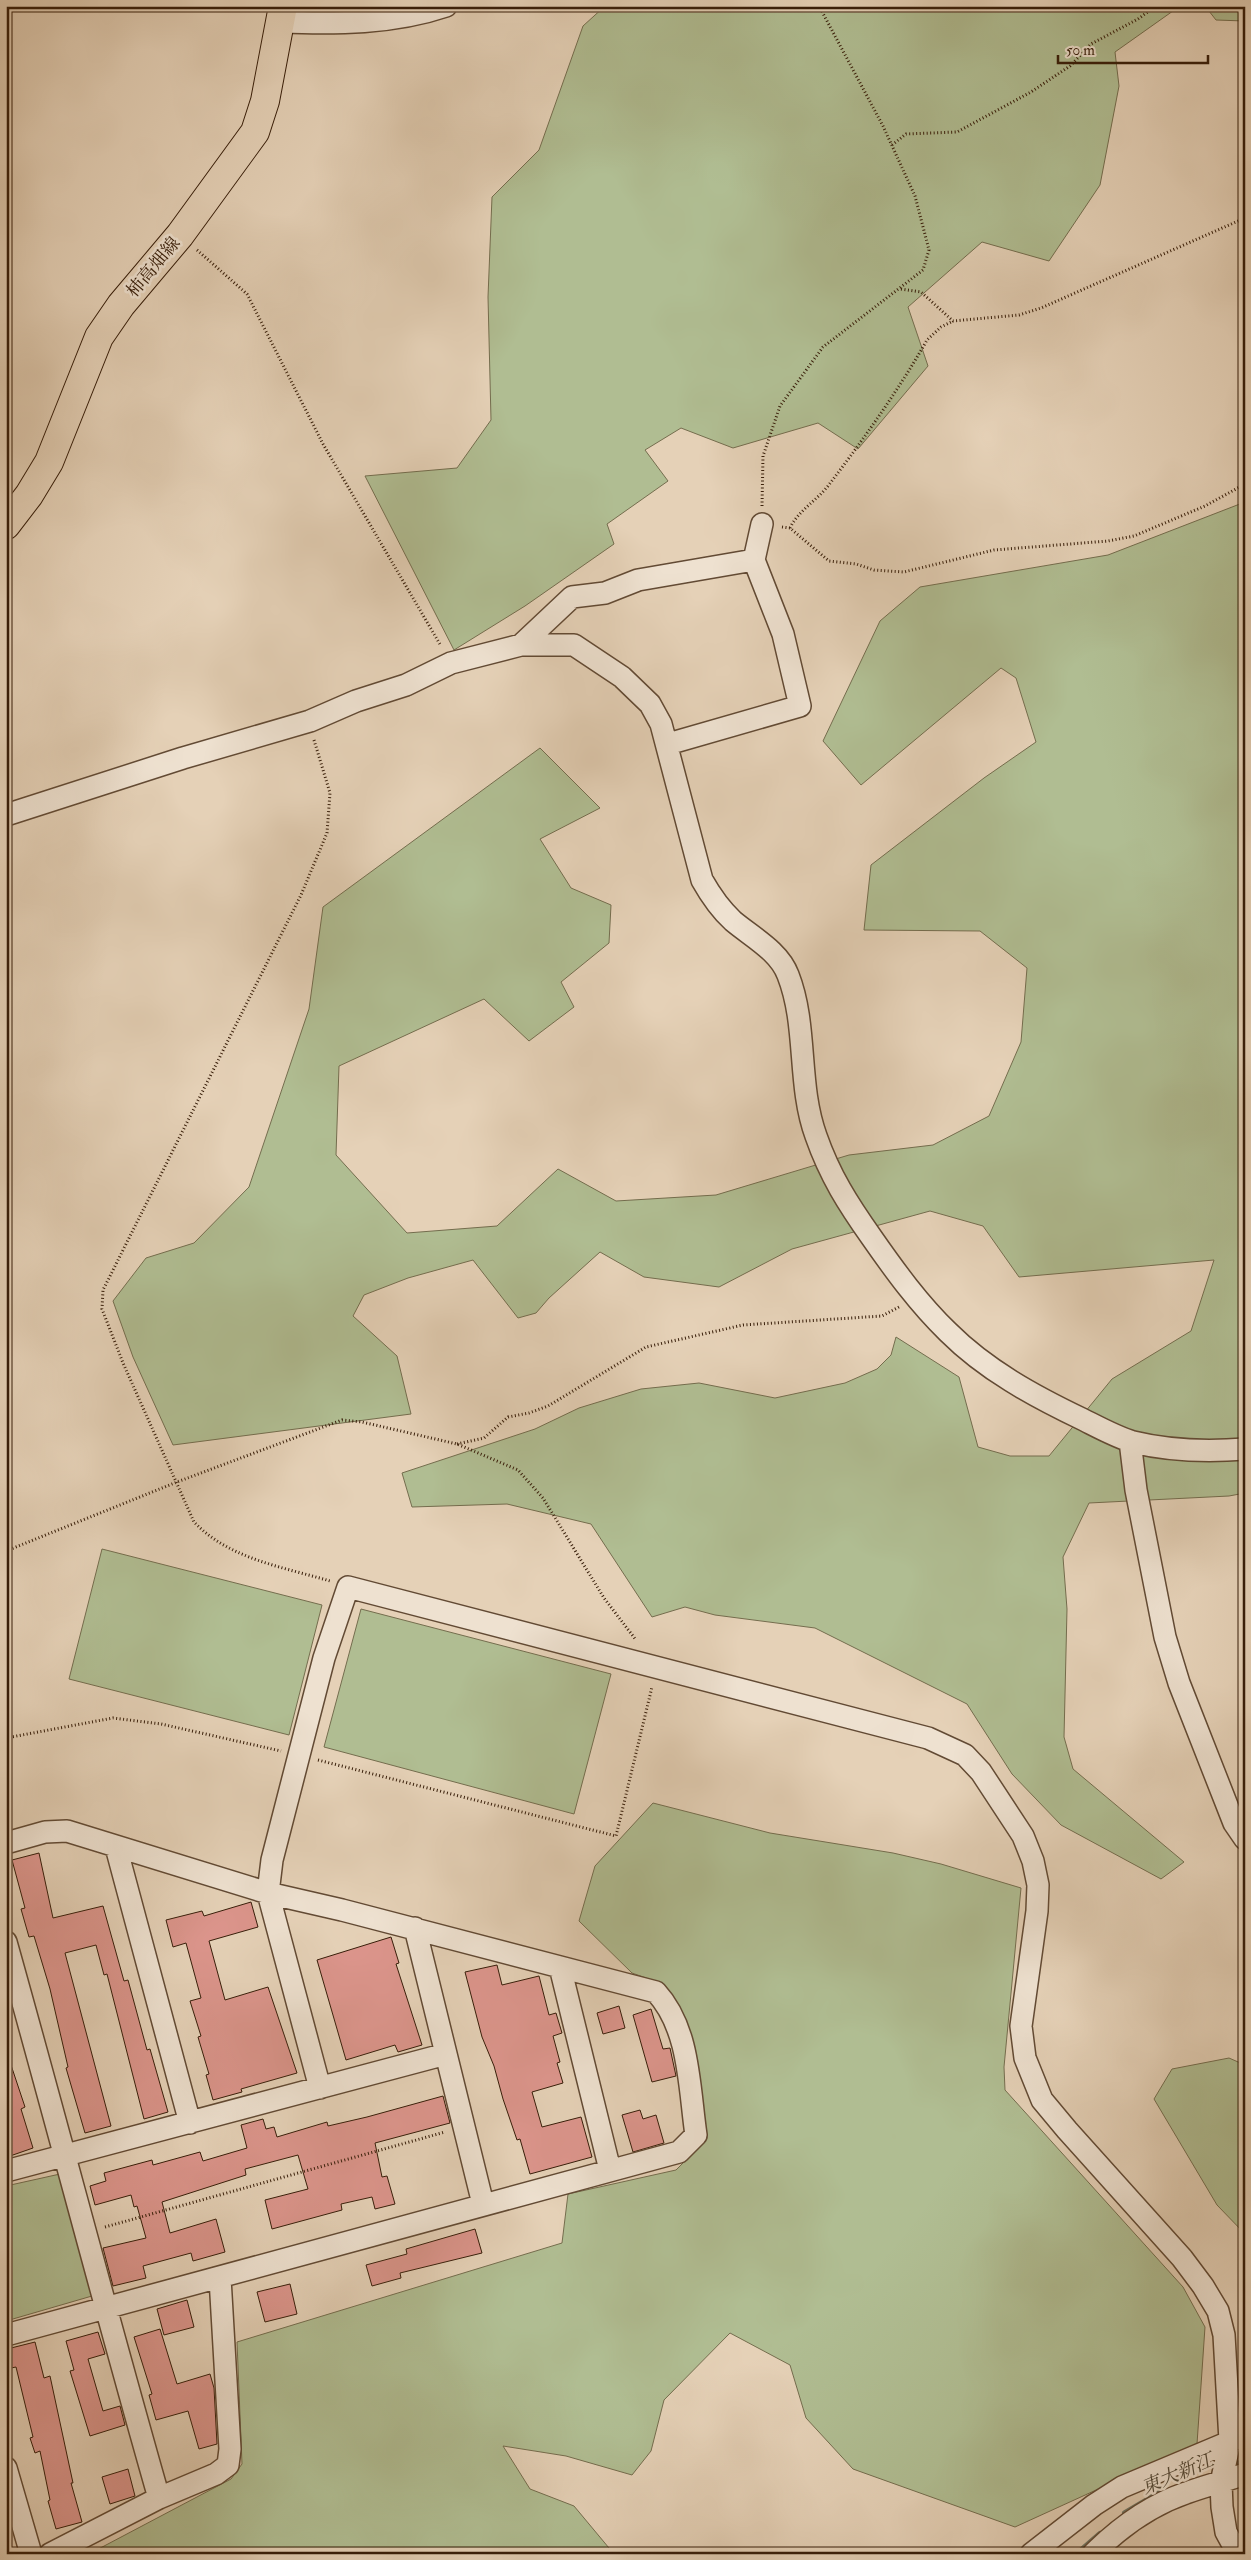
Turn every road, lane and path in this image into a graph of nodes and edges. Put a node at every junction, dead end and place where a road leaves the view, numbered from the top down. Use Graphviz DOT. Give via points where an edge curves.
graph roads {
  1 [pos="446,6"];
  2 [pos="819,6"];
  3 [pos="1156,6"];
  4 [pos="282,14"];
  5 [pos="892,146"];
  6 [pos="1245,218"];
  7 [pos="180,235"];
  8 [pos="900,289"];
  9 [pos="953,321"];
  10 [pos="1245,484"];
  11 [pos="762,524"];
  12 [pos="6,525"];
  13 [pos="790,528"];
  14 [pos="754,560"];
  15 [pos="520,646"];
  16 [pos="451,664"];
  17 [pos="310,721"];
  18 [pos="668,744"];
  19 [pos="6,815"];
  20 [pos="917,1297"];
  21 [pos="1130,1441"];
  22 [pos="457,1444"];
  23 [pos="1245,1449"];
  24 [pos="177,1482"];
  25 [pos="6,1550"];
  26 [pos="348,1587"];
  27 [pos="656,1667"];
  28 [pos="6,1738"];
  29 [pos="300,1755"];
  30 [pos="1245,1839"];
  31 [pos="6,1843"];
  32 [pos="116,1847"];
  33 [pos="268,1894"];
  34 [pos="415,1928"];
  35 [pos="6,1942"];
  36 [pos="560,1967"];
  37 [pos="446,2054"];
  38 [pos="320,2088"];
  39 [pos="190,2123"];
  40 [pos="464,2127"];
  41 [pos="66,2157"];
  42 [pos="610,2170"];
  43 [pos="6,2171"];
  44 [pos="484,2204"];
  45 [pos="85,2233"];
  46 [pos="220,2278"];
  47 [pos="104,2309"];
  48 [pos="6,2335"];
  49 [pos="1238,2438"];
  50 [pos="6,2468"];
  51 [pos="1245,2474"];
  52 [pos="1221,2482"];
  53 [pos="159,2498"];
  54 [pos="30,2554"];
  55 [pos="50,2554"];
  56 [pos="1031,2554"];
  57 [pos="1093,2554"];
  58 [pos="1238,2554"];
  1 -- 4 [label="street" via="428,12 341,25"];
  2 -- 5 [label="path"];
  3 -- 5 [label="path" via="1138,20 1091,44 1070,66 1030,92 957,132 906,134"];
  4 -- 7 [label="main road, 柿高畑線" via="265,101 255,132"];
  5 -- 8 [label="path" via="915,196 929,250 923,270"];
  6 -- 9 [label="path" via="1041,308 1019,314"];
  7 -- 12 [label="main road, 柿高畑線" via="121,305 99,337 49,462"];
  7 -- 16 [label="path" via="247,294 323,444"];
  8 -- 9 [label="path" via="921,292"];
  8 -- 11 [label="path" via="823,347 780,406 763,456"];
  9 -- 13 [label="path" via="940,327 927,340 850,458 820,496 796,516"];
  10 -- 13 [label="path" via="1205,506 1134,536 994,550 904,572 829,561"];
  11 -- 13 [label="path"];
  11 -- 14 [label="street"];
  14 -- 15 [label="street" via="638,580 605,593 572,597"];
  14 -- 18 [label="street" via="783,634 800,706"];
  15 -- 16 [label="street"];
  15 -- 18 [label="street" via="574,644 596,657 650,704"];
  16 -- 17 [label="street" via="406,685 356,701"];
  17 -- 19 [label="street"];
  17 -- 24 [label="path" via="330,793 327,833 301,895 103,1290 102,1309"];
  18 -- 20 [label="street" via="702,880 713,900 772,953 787,973 795,999 807,1106 816,1137 840,1193"];
  20 -- 21 [label="street" via="948,1332 1019,1386"];
  20 -- 22 [label="path" via="882,1316 743,1326 646,1347 548,1406 508,1417 484,1438"];
  21 -- 23 [label="street" via="1164,1448 1215,1452"];
  21 -- 30 [label="street" via="1136,1490 1165,1637 1178,1683 1234,1823"];
  22 -- 24 [label="path" via="342,1420"];
  22 -- 27 [label="path" via="518,1470 543,1498 604,1598"];
  24 -- 25 [label="path"];
  24 -- 26 [label="path" via="194,1522 208,1536 236,1553"];
  26 -- 27 [label="street"];
  26 -- 29 [label="street" via="324,1658"];
  27 -- 29 [label="path" via="616,1836"];
  27 -- 49 [label="street" via="928,1738 965,1755 981,1772 1023,1836 1038,1885 1021,2026 1025,2058 1032,2078 1042,2100 1182,2258 1218,2311"];
  28 -- 29 [label="path" via="113,1718 137,1720"];
  29 -- 33 [label="street" via="272,1860"];
  31 -- 32 [label="street" via="45,1832 67,1831"];
  32 -- 33 [label="street"];
  32 -- 39 [label="street"];
  33 -- 34 [label="street"];
  33 -- 38 [label="street"];
  34 -- 36 [label="street"];
  34 -- 37 [label="street"];
  35 -- 41 [label="street"];
  36 -- 42 [label="street"];
  36 -- 42 [label="street" via="656,1992 668,2005 684,2048 696,2135 679,2152"];
  37 -- 38 [label="street"];
  37 -- 40 [label="street"];
  38 -- 39 [label="street"];
  39 -- 41 [label="street"];
  40 -- 44 [label="street"];
  40 -- 45 [label="path"];
  41 -- 43 [label="street"];
  41 -- 45 [label="street"];
  42 -- 44 [label="street"];
  44 -- 46 [label="street"];
  45 -- 47 [label="street"];
  46 -- 47 [label="street"];
  46 -- 53 [label="street" via="230,2449 228,2465 216,2474"];
  47 -- 48 [label="street"];
  47 -- 53 [label="street"];
  49 -- 52 [label="street"];
  49 -- 56 [label="street" via="1122,2487"];
  50 -- 54 [label="street"];
  51 -- 52 [label="street"];
  52 -- 57 [label="street" via="1185,2493 1153,2508 1129,2523"];
  52 -- 58 [label="street" via="1226,2532"];
  53 -- 55 [label="street"];
}
